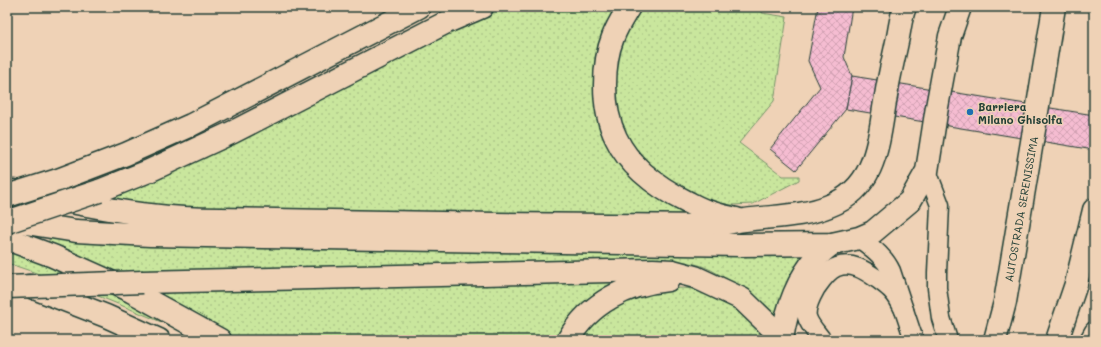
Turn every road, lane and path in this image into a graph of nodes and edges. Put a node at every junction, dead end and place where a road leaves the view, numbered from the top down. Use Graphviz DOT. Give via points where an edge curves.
graph roads {
  1 [pos="420,7"];
  2 [pos="482,7"];
  3 [pos="628,7"];
  4 [pos="904,7"];
  5 [pos="960,7"];
  6 [pos="1054,7"];
  7 [pos="927,171"];
  8 [pos="7,189"];
  9 [pos="7,196"];
  10 [pos="1094,210"];
  11 [pos="744,220"];
  12 [pos="7,221"];
  13 [pos="859,238"];
  14 [pos="7,239"];
  15 [pos="832,244"];
  16 [pos="695,277"];
  17 [pos="7,279"];
  18 [pos="7,287"];
  19 [pos="904,310"];
  20 [pos="1094,331"];
  21 [pos="159,340"];
  22 [pos="220,340"];
  23 [pos="568,340"];
  24 [pos="782,340"];
  25 [pos="822,340"];
  26 [pos="914,340"];
  27 [pos="948,340"];
  28 [pos="995,340"];
  29 [pos="1057,340"];
  30 [pos="1089,340"];
  1 -- 9 [label="highway, bridge" via="191,125 126,154"];
  2 -- 12 [label="highway, bridge" via="233,132 149,171"];
  3 -- 11 [label="highway" via="613,37 605,71 605,96 616,138 636,167 663,189 709,212"];
  4 -- 11 [label="highway" via="879,138 874,157 862,182 840,201 808,213"];
  5 -- 7 [label="highway" via="950,36"];
  6 -- 28 [label="highway, AUTOSTRADA SERENISSIMA" via="1005,302"];
  7 -- 13 [label="highway" via="910,201 873,232"];
  7 -- 27 [label="lane" via="940,205 936,273 942,318"];
  8 -- 11 [label="highway" via="124,212 187,218 712,226"];
  10 -- 29 [label="highway" via="1076,284"];
  12 -- 15 [label="highway" via="76,231 150,235 732,245"];
  13 -- 15 [label="highway"];
  13 -- 19 [label="lane" via="880,254 888,264"];
  14 -- 22 [label="highway" via="53,256 131,291"];
  15 -- 24 [label="highway" via="820,254 799,285"];
  16 -- 18 [label="highway, bridge" via="673,271 652,270"];
  16 -- 23 [label="highway" via="652,282 620,293 604,301 591,312"];
  16 -- 24 [label="highway" via="742,299"];
  17 -- 21 [label="highway" via="106,316"];
  19 -- 25 [label="lane" via="888,287 862,269 854,266 837,267 820,282 808,303 808,319"];
  19 -- 26 [label="lane"];
  20 -- 30 [label="lane"];
}
